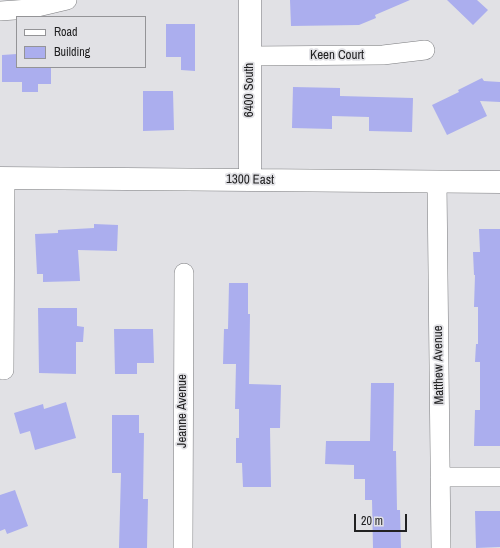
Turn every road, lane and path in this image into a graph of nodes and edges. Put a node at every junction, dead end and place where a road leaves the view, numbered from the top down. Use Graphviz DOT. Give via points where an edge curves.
graph roads {
  1 [pos="67,0"];
  2 [pos="250,0"];
  3 [pos="6,7"];
  4 [pos="424,50"];
  5 [pos="250,56"];
  6 [pos="3,178"];
  7 [pos="250,180"];
  8 [pos="437,182"];
  9 [pos="500,182"];
  10 [pos="184,273"];
  11 [pos="4,370"];
  12 [pos="440,477"];
  13 [pos="500,477"];
  14 [pos="182,548"];
  15 [pos="441,548"];
  1 -- 3 [label="street" via="29,9"];
  2 -- 5 [label="main road, 6400 South"];
  4 -- 5 [label="street, Keen Court" via="383,56"];
  5 -- 7 [label="main road, 6400 South"];
  6 -- 7 [label="main road, 1300 East"];
  6 -- 11 [label="street"];
  7 -- 8 [label="main road, 1300 East"];
  8 -- 9 [label="main road, 1300 East"];
  8 -- 12 [label="street, Matthew Avenue"];
  10 -- 14 [label="street, Jeanne Avenue"];
  12 -- 13 [label="street"];
  12 -- 15 [label="street, Matthew Avenue"];
}
